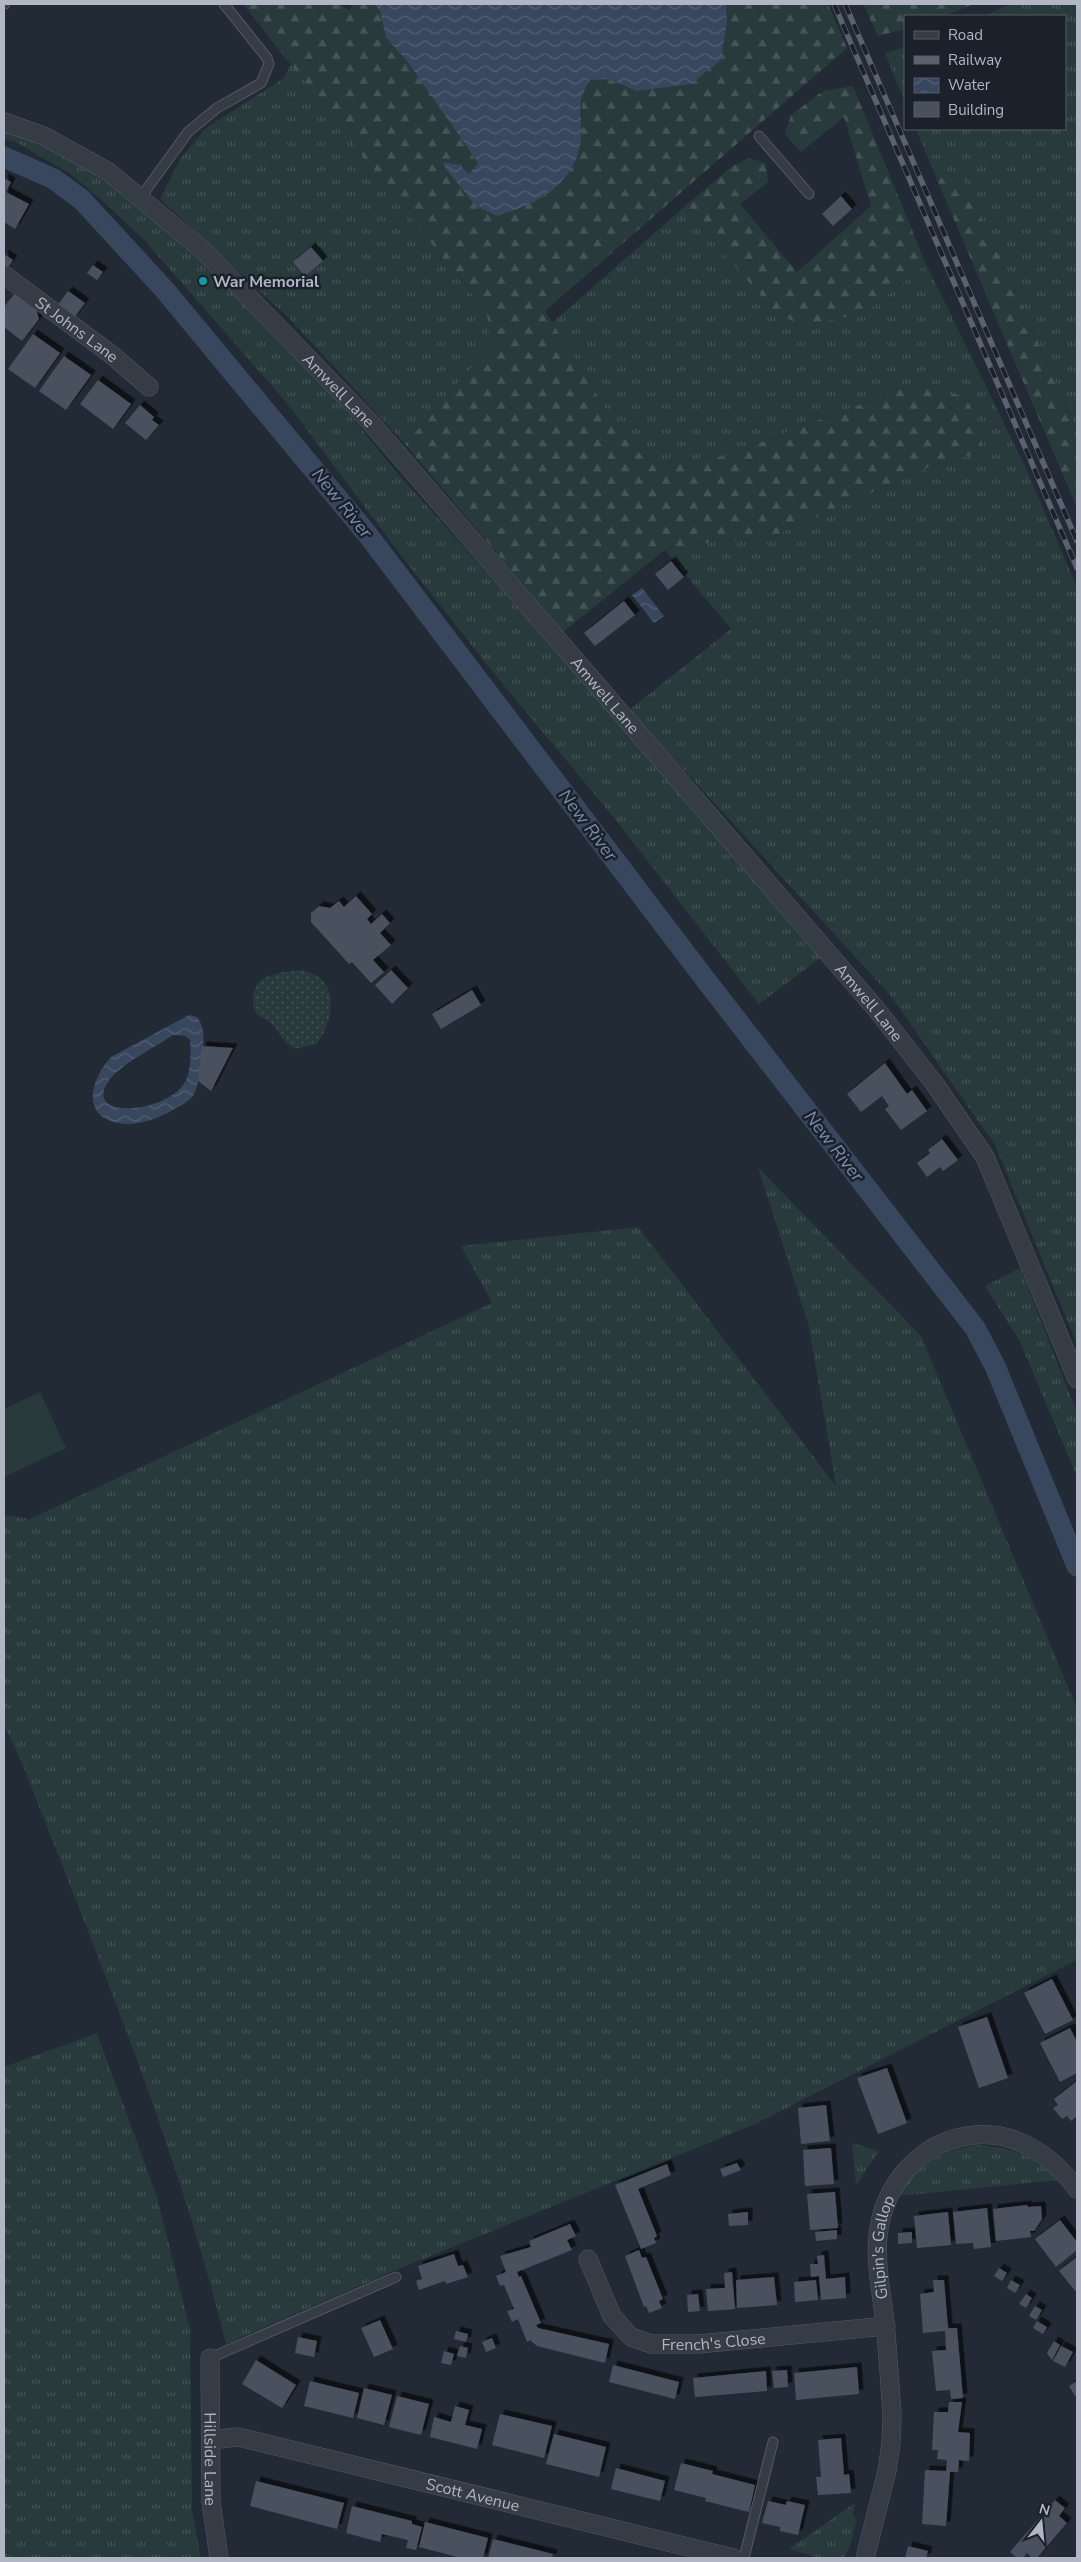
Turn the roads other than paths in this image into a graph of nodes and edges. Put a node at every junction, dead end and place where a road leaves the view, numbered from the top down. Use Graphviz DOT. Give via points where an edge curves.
graph roads {
  1 [pos="224,4"];
  2 [pos="4,122"];
  3 [pos="760,136"];
  4 [pos="809,194"];
  5 [pos="141,197"];
  6 [pos="4,275"];
  7 [pos="149,387"];
  8 [pos="1077,1379"];
  9 [pos="1077,2189"];
  10 [pos="588,2259"];
  11 [pos="396,2277"];
  12 [pos="886,2326"];
  13 [pos="210,2358"];
  14 [pos="210,2440"];
  15 [pos="773,2442"];
  16 [pos="219,2558"];
  17 [pos="733,2558"];
  18 [pos="744,2558"];
  19 [pos="865,2558"];
  1 -- 5 [label="lane" via="267,58 269,64 265,74 261,83 217,108 188,132"];
  2 -- 5 [label="street, Amwell Lane" via="44,136 109,172"];
  3 -- 4 [label="lane"];
  5 -- 8 [label="street, Amwell Lane" via="206,253 371,423 877,1010 934,1083 985,1157"];
  6 -- 7 [label="street, St Johns Lane" via="112,355"];
  9 -- 12 [label="street, Gilpin's Gallop" via="1042,2153 1001,2137 984,2134 965,2136 936,2146 920,2156 895,2184 880,2220 878,2239"];
  10 -- 12 [label="street, French's Close" via="612,2316 631,2337 651,2344 699,2344"];
  11 -- 13 [label="lane"];
  12 -- 19 [label="street, Gilpin's Gallop" via="891,2443"];
  13 -- 14 [label="street, Hillside Lane"];
  14 -- 16 [label="street, Hillside Lane" via="211,2502"];
  14 -- 17 [label="street, Scott Avenue" via="248,2439"];
  15 -- 18 [label="lane"];
}
